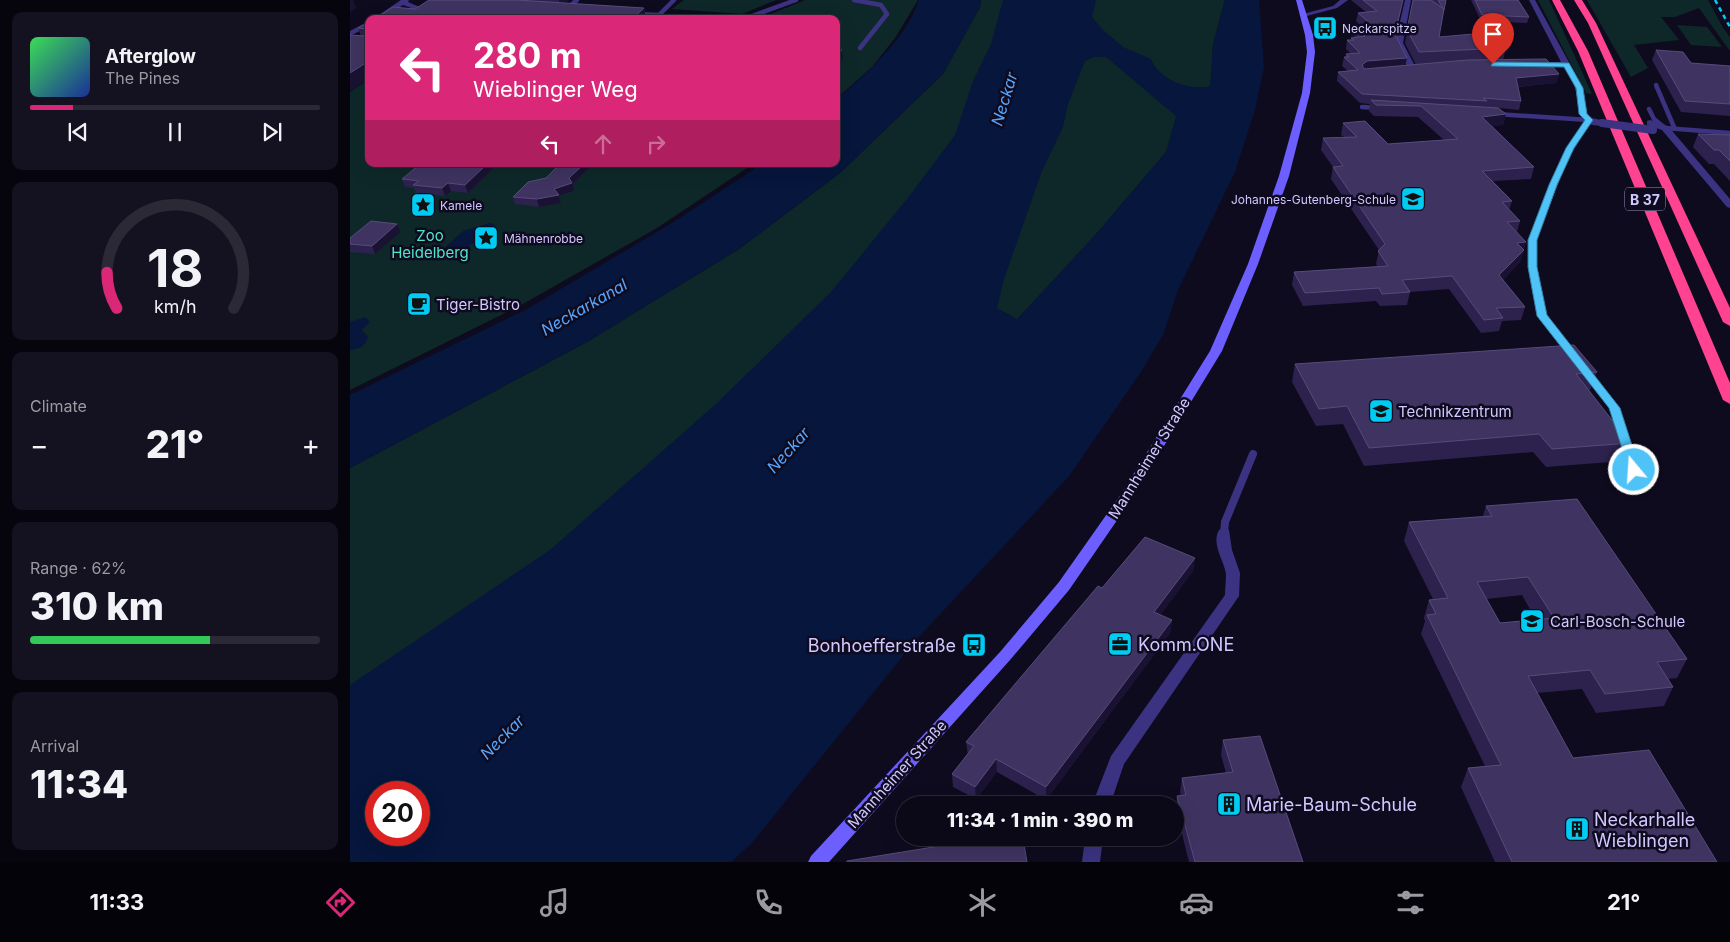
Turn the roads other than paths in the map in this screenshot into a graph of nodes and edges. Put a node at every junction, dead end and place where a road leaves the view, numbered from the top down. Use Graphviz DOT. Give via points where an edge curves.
graph roads {
  1 [pos="577,0"];
  2 [pos="674,0"];
  3 [pos="796,0"];
  4 [pos="854,0"];
  5 [pos="1299,0"];
  6 [pos="1345,0"];
  7 [pos="1408,0"];
  8 [pos="1532,0"];
  9 [pos="1556,0"];
  10 [pos="1578,0"];
  11 [pos="405,1"];
  12 [pos="555,10"];
  13 [pos="564,11"];
  14 [pos="574,11"];
  15 [pos="630,14"];
  16 [pos="382,15"];
  17 [pos="415,15"];
  18 [pos="639,15"];
  19 [pos="659,15"];
  20 [pos="755,15"];
  21 [pos="1303,15"];
  22 [pos="365,25"];
  23 [pos="350,34"];
  24 [pos="860,48"];
  25 [pos="1522,64"];
  26 [pos="1567,64"];
  27 [pos="1402,71"];
  28 [pos="1656,85"];
  29 [pos="1362,107"];
  30 [pos="1390,109"];
  31 [pos="1648,109"];
  32 [pos="1484,114"];
  33 [pos="1586,117"];
  34 [pos="1670,127"];
  35 [pos="1730,132"];
  36 [pos="1730,204"];
  37 [pos="1730,322"];
  38 [pos="1577,359"];
  39 [pos="1582,366"];
  40 [pos="1730,400"];
  41 [pos="1253,454"];
  42 [pos="1634,470"];
  43 [pos="1224,533"];
  44 [pos="1104,796"];
  45 [pos="1093,846"];
  46 [pos="817,862"];
  47 [pos="1091,862"];
  1 -- 13 [label="lane"];
  2 -- 19 [label="lane"];
  3 -- 20 [label="lane"];
  4 -- 24 [label="lane" via="881,4 887,14"];
  5 -- 21 [label="street, Mannheimer Straße"];
  6 -- 21 [label="street" via="1335,7"];
  7 -- 27 [label="street" via="1399,43 1417,69"];
  8 -- 26 [label="street"];
  9 -- 40 [label="highway, B 37" via="1583,51"];
  10 -- 37 [label="highway, B 37" via="1592,23"];
  11 -- 16 [label="street"];
  11 -- 17 [label="street" via="424,9"];
  12 -- 13 [label="lane"];
  13 -- 14 [label="lane"];
  15 -- 18 [label="lane"];
  21 -- 46 [label="street, Mannheimer Straße" via="1311,52 1306,93 1284,176 1253,264 1216,351 1126,497 1064,586 1005,656"];
  22 -- 23 [label="street"];
  25 -- 26 [label="street"];
  26 -- 33 [label="street" via="1581,92"];
  28 -- 34 [label="lane" via="1664,101"];
  29 -- 30 [label="lane"];
  31 -- 34 [label="lane" via="1654,119"];
  32 -- 33 [label="lane"];
  33 -- 34 [label="street, bridge"];
  33 -- 38 [label="lane" via="1565,158 1533,240 1532,267 1542,316"];
  34 -- 35 [label="lane"];
  34 -- 36 [label="street"];
  39 -- 42 [label="lane" via="1614,408"];
  41 -- 43 [label="lane" via="1225,522"];
  43 -- 44 [label="street" via="1225,550 1233,573 1232,596 1117,761"];
  45 -- 47 [label="street"];
}
